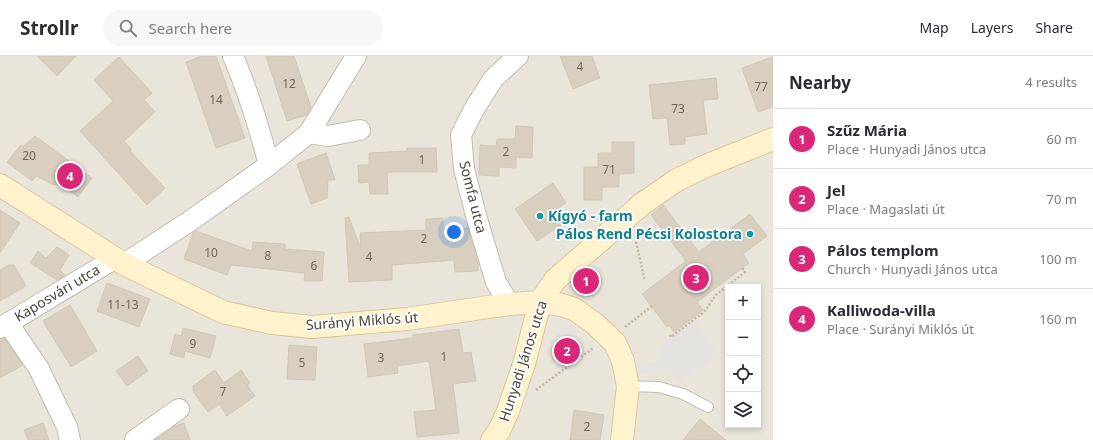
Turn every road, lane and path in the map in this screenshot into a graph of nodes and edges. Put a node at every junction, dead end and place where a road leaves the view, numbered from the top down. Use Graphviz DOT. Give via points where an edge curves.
graph roads {
  1 [pos="233,56"];
  2 [pos="356,56"];
  3 [pos="518,56"];
  4 [pos="360,130"];
  5 [pos="309,133"];
  6 [pos="773,139"];
  7 [pos="269,164"];
  8 [pos="0,185"];
  9 [pos="642,229"];
  10 [pos="119,261"];
  11 [pos="742,268"];
  12 [pos="645,281"];
  13 [pos="540,302"];
  14 [pos="509,304"];
  15 [pos="652,306"];
  16 [pos="4,325"];
  17 [pos="619,331"];
  18 [pos="670,335"];
  19 [pos="594,347"];
  20 [pos="628,386"];
  21 [pos="534,392"];
  22 [pos="708,408"];
  23 [pos="179,409"];
  24 [pos="498,437"];
  25 [pos="70,440"];
  26 [pos="135,440"];
  27 [pos="622,440"];
  1 -- 7 [label="street" via="260,128"];
  2 -- 5 [label="street"];
  3 -- 14 [label="street, Somfa utca" via="493,79 461,135 464,169 477,219 496,282"];
  4 -- 5 [label="street" via="328,136"];
  5 -- 7 [label="street"];
  6 -- 13 [label="street, Hunyadi János utca" via="677,180 642,204 555,280"];
  7 -- 10 [label="street" via="190,221"];
  8 -- 10 [label="street, Surányi Miklós út"];
  9 -- 12 [label="path" via="636,242"];
  10 -- 14 [label="street, Surányi Miklós út" via="223,312 299,326 407,319"];
  10 -- 16 [label="street, Kaposvári utca"];
  11 -- 18 [label="path" via="745,272 716,295 704,312 671,337"];
  13 -- 14 [label="street, Surányi Miklós út"];
  13 -- 20 [label="street, Surányi Miklós út" via="574,309 615,343 623,361"];
  13 -- 24 [label="street, Hunyadi János utca" via="522,371"];
  15 -- 17 [label="path"];
  16 -- 25 [label="street" via="39,369 67,427"];
  19 -- 21 [label="path"];
  20 -- 22 [label="lane" via="659,387 683,394"];
  20 -- 27 [label="street, Surányi Miklós út"];
  23 -- 26 [label="street"];
}
